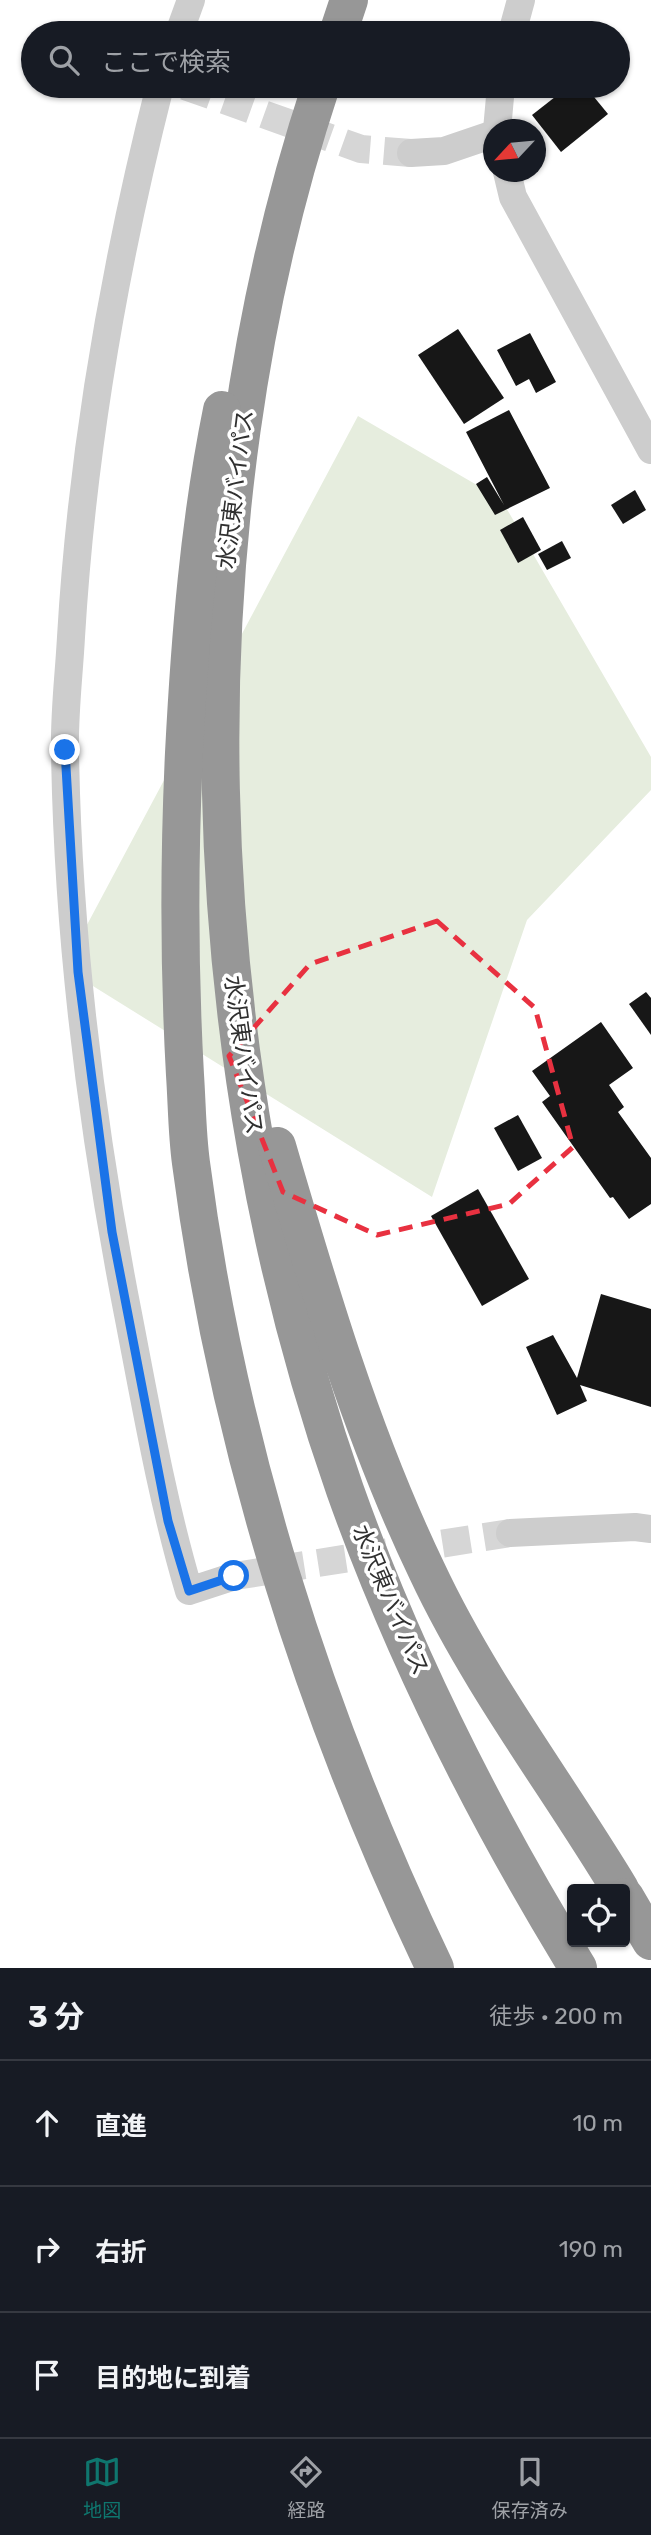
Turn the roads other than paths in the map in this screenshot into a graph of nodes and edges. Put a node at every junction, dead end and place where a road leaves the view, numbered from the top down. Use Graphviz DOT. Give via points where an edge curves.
graph roads {
  1 [pos="191,0"];
  2 [pos="349,0"];
  3 [pos="522,0"];
  4 [pos="183,21"];
  5 [pos="342,21"];
  6 [pos="516,21"];
  7 [pos="157,98"];
  8 [pos="317,98"];
  9 [pos="499,98"];
  10 [pos="497,119"];
  11 [pos="483,138"];
  12 [pos="300,150"];
  13 [pos="411,153"];
  14 [pos="509,182"];
  15 [pos="651,450"];
  16 [pos="234,992"];
  17 [pos="651,1529"];
  18 [pos="510,1533"];
  19 [pos="234,1576"];
  20 [pos="617,1884"];
  21 [pos="630,1905"];
  22 [pos="651,1941"];
  23 [pos="435,1968"];
  24 [pos="578,1968"];
  1 -- 4 [label="street"];
  2 -- 5 [label="highway"];
  3 -- 6 [label="street"];
  7 -- 19 [label="street" via="97,384 77,534 65,764 78,972 112,1232 168,1521 189,1591"];
  8 -- 12 [label="highway, 水沢東バイパス"];
  9 -- 10 [label="street"];
  11 -- 13 [label="street" via="444,151"];
  12 -- 16 [label="highway, 水沢東バイパス" via="250,368 224,582 221,790"];
  12 -- 23 [label="highway" via="256,265 204,498 188,669 180,835 180,994 191,1160 218,1324 260,1503 347,1763 387,1867"];
  14 -- 15 [label="street" via="513,197"];
  16 -- 20 [label="highway" via="330,1324 391,1487 428,1572 480,1669"];
  16 -- 24 [label="highway, 水沢東バイパス" via="263,1192 300,1345 345,1491 401,1631 467,1770"];
  17 -- 18 [label="street"];
  21 -- 22 [label="highway"];
}
